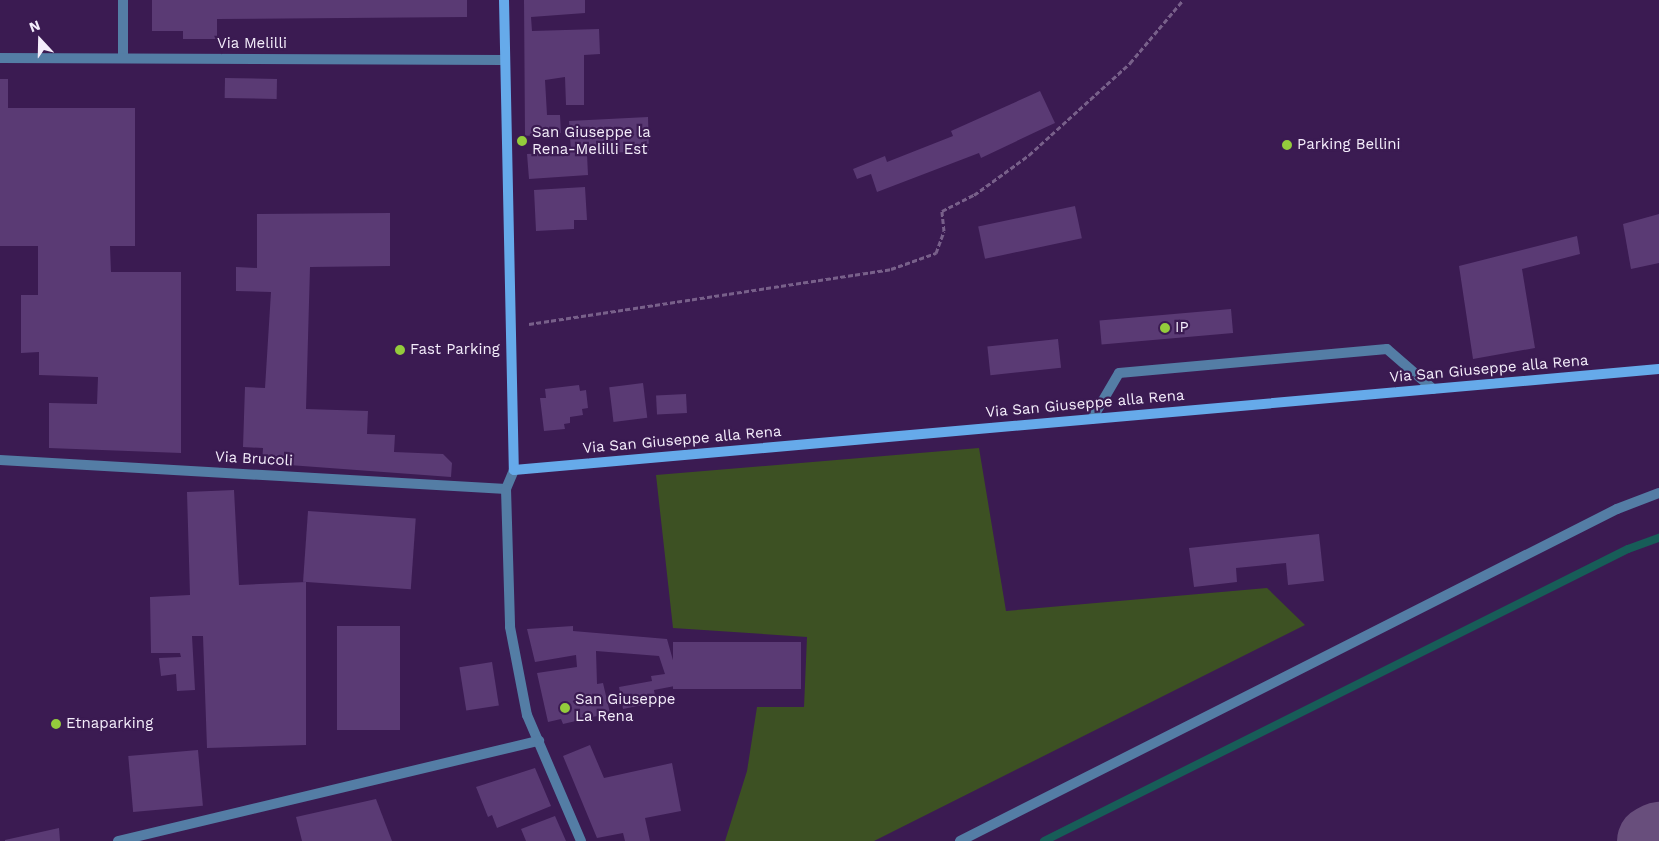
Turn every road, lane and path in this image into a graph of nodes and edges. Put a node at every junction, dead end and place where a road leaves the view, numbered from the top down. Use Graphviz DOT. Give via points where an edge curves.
graph roads {
  1 [pos="123,0"];
  2 [pos="504,0"];
  3 [pos="1183,0"];
  4 [pos="0,58"];
  5 [pos="124,58"];
  6 [pos="504,60"];
  7 [pos="511,327"];
  8 [pos="1659,369"];
  9 [pos="1433,389"];
  10 [pos="1092,419"];
  11 [pos="0,460"];
  12 [pos="514,470"];
  13 [pos="506,489"];
  14 [pos="1659,493"];
  15 [pos="538,741"];
  16 [pos="118,841"];
  17 [pos="581,841"];
  18 [pos="960,841"];
  1 -- 5 [label="street"];
  2 -- 6 [label="main road"];
  3 -- 7 [label="path" via="1130,63 1029,155 974,195 942,211 944,231 936,253 891,269"];
  4 -- 5 [label="street, Via Melilli"];
  5 -- 6 [label="street, Via Melilli"];
  6 -- 7 [label="main road"];
  7 -- 12 [label="main road"];
  8 -- 9 [label="main road, Via San Giuseppe alla Rena"];
  9 -- 10 [label="main road, Via San Giuseppe alla Rena"];
  9 -- 10 [label="street" via="1387,349 1118,374"];
  10 -- 12 [label="main road, Via San Giuseppe alla Rena"];
  11 -- 13 [label="street, Via Brucoli"];
  12 -- 13 [label="street"];
  13 -- 15 [label="street" via="510,627 527,715"];
  14 -- 18 [label="street" via="1608,514"];
  15 -- 16 [label="street"];
  15 -- 17 [label="street"];
}
